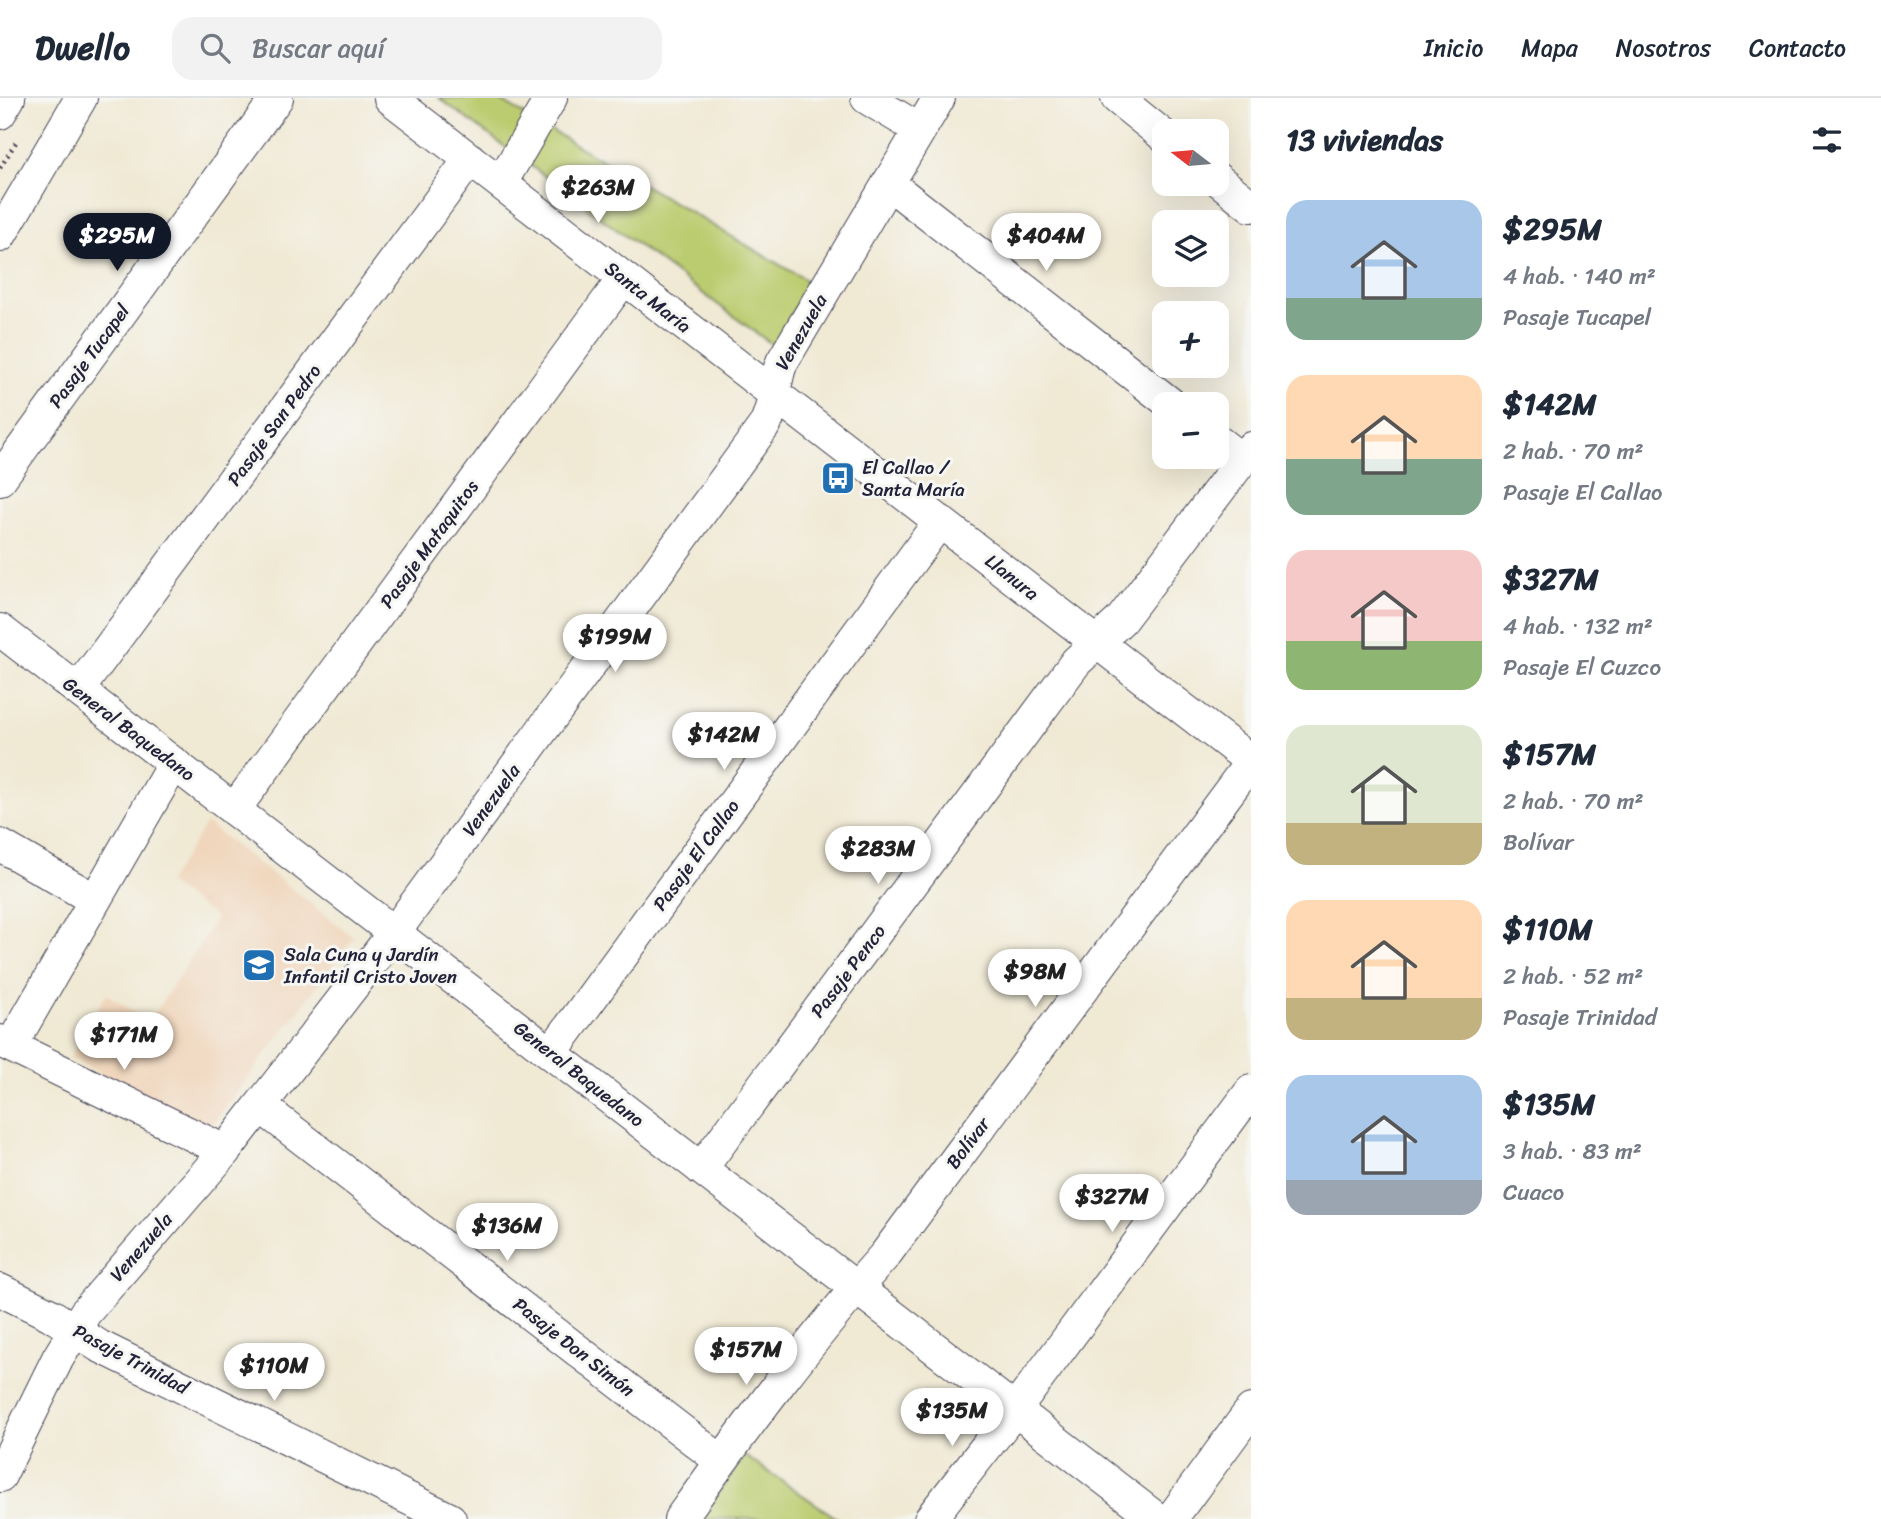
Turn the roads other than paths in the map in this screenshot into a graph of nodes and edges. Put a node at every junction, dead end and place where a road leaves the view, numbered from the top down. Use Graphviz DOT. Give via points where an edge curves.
graph roads {
  1 [pos="9,98"];
  2 [pos="81,98"];
  3 [pos="277,98"];
  4 [pos="390,98"];
  5 [pos="551,98"];
  6 [pos="867,98"];
  7 [pos="939,98"];
  8 [pos="1116,98"];
  9 [pos="0,113"];
  10 [pos="1152,126"];
  11 [pos="920,130"];
  12 [pos="470,159"];
  13 [pos="500,183"];
  14 [pos="888,183"];
  15 [pos="1229,188"];
  16 [pos="1251,206"];
  17 [pos="0,236"];
  18 [pos="624,278"];
  19 [pos="1156,392"];
  20 [pos="773,393"];
  21 [pos="1229,446"];
  22 [pos="1247,454"];
  23 [pos="0,479"];
  24 [pos="940,521"];
  25 [pos="0,630"];
  26 [pos="1097,642"];
  27 [pos="78,690"];
  28 [pos="1251,761"];
  29 [pos="174,764"];
  30 [pos="234,810"];
  31 [pos="0,845"];
  32 [pos="95,900"];
  33 [pos="394,933"];
  34 [pos="6,1043"];
  35 [pos="551,1053"];
  36 [pos="1251,1091"];
  37 [pos="260,1106"];
  38 [pos="225,1151"];
  39 [pos="701,1169"];
  40 [pos="856,1287"];
  41 [pos="0,1290"];
  42 [pos="73,1329"];
  43 [pos="1015,1410"];
  44 [pos="1251,1410"];
  45 [pos="721,1461"];
  46 [pos="0,1476"];
  47 [pos="450,1519"];
  48 [pos="680,1519"];
  49 [pos="930,1519"];
  50 [pos="1157,1519"];
  51 [pos="1171,1519"];
  1 -- 9 [label="street"];
  2 -- 17 [label="street"];
  3 -- 23 [label="street, Pasaje Tucapel"];
  4 -- 12 [label="street, Santa María"];
  5 -- 13 [label="street"];
  6 -- 11 [label="street"];
  7 -- 11 [label="street, Venezuela"];
  8 -- 10 [label="street"];
  11 -- 14 [label="street, Venezuela"];
  12 -- 13 [label="street, Santa María"];
  12 -- 27 [label="street, Pasaje San Pedro"];
  13 -- 18 [label="street, Santa María"];
  14 -- 19 [label="street"];
  14 -- 20 [label="street, Venezuela" via="782,362"];
  15 -- 16 [label="street"];
  18 -- 20 [label="street, Santa María"];
  18 -- 30 [label="street, Pasaje Mataquitos"];
  20 -- 24 [label="street, Llanura"];
  20 -- 33 [label="street, Venezuela" via="764,426"];
  21 -- 22 [label="street"];
  22 -- 26 [label="street, Pasaje Penco" via="1121,620"];
  24 -- 26 [label="street, Llanura"];
  24 -- 35 [label="street, Pasaje El Callao"];
  25 -- 27 [label="street, General Baquedano"];
  26 -- 28 [label="street, Llanura"];
  26 -- 39 [label="street, Pasaje Penco" via="1076,662"];
  27 -- 29 [label="street, General Baquedano"];
  28 -- 40 [label="street, Bolívar" via="885,1255"];
  29 -- 30 [label="street, General Baquedano"];
  29 -- 32 [label="street"];
  30 -- 33 [label="street, General Baquedano"];
  31 -- 32 [label="street"];
  32 -- 34 [label="street"];
  33 -- 35 [label="street, General Baquedano"];
  33 -- 37 [label="street, Venezuela"];
  34 -- 38 [label="street"];
  35 -- 39 [label="street, General Baquedano"];
  36 -- 43 [label="street"];
  37 -- 38 [label="street, Venezuela"];
  37 -- 45 [label="street, Pasaje Don Simón"];
  38 -- 42 [label="street, Venezuela"];
  39 -- 40 [label="street, General Baquedano"];
  40 -- 43 [label="street, General Baquedano"];
  40 -- 45 [label="street, Bolívar"];
  41 -- 42 [label="street, Pasaje Trinidad"];
  42 -- 46 [label="street, Venezuela"];
  42 -- 47 [label="street, Pasaje Trinidad"];
  43 -- 49 [label="street"];
  43 -- 50 [label="street, General Baquedano"];
  44 -- 51 [label="street"];
  45 -- 48 [label="street, Bolívar"];
}
